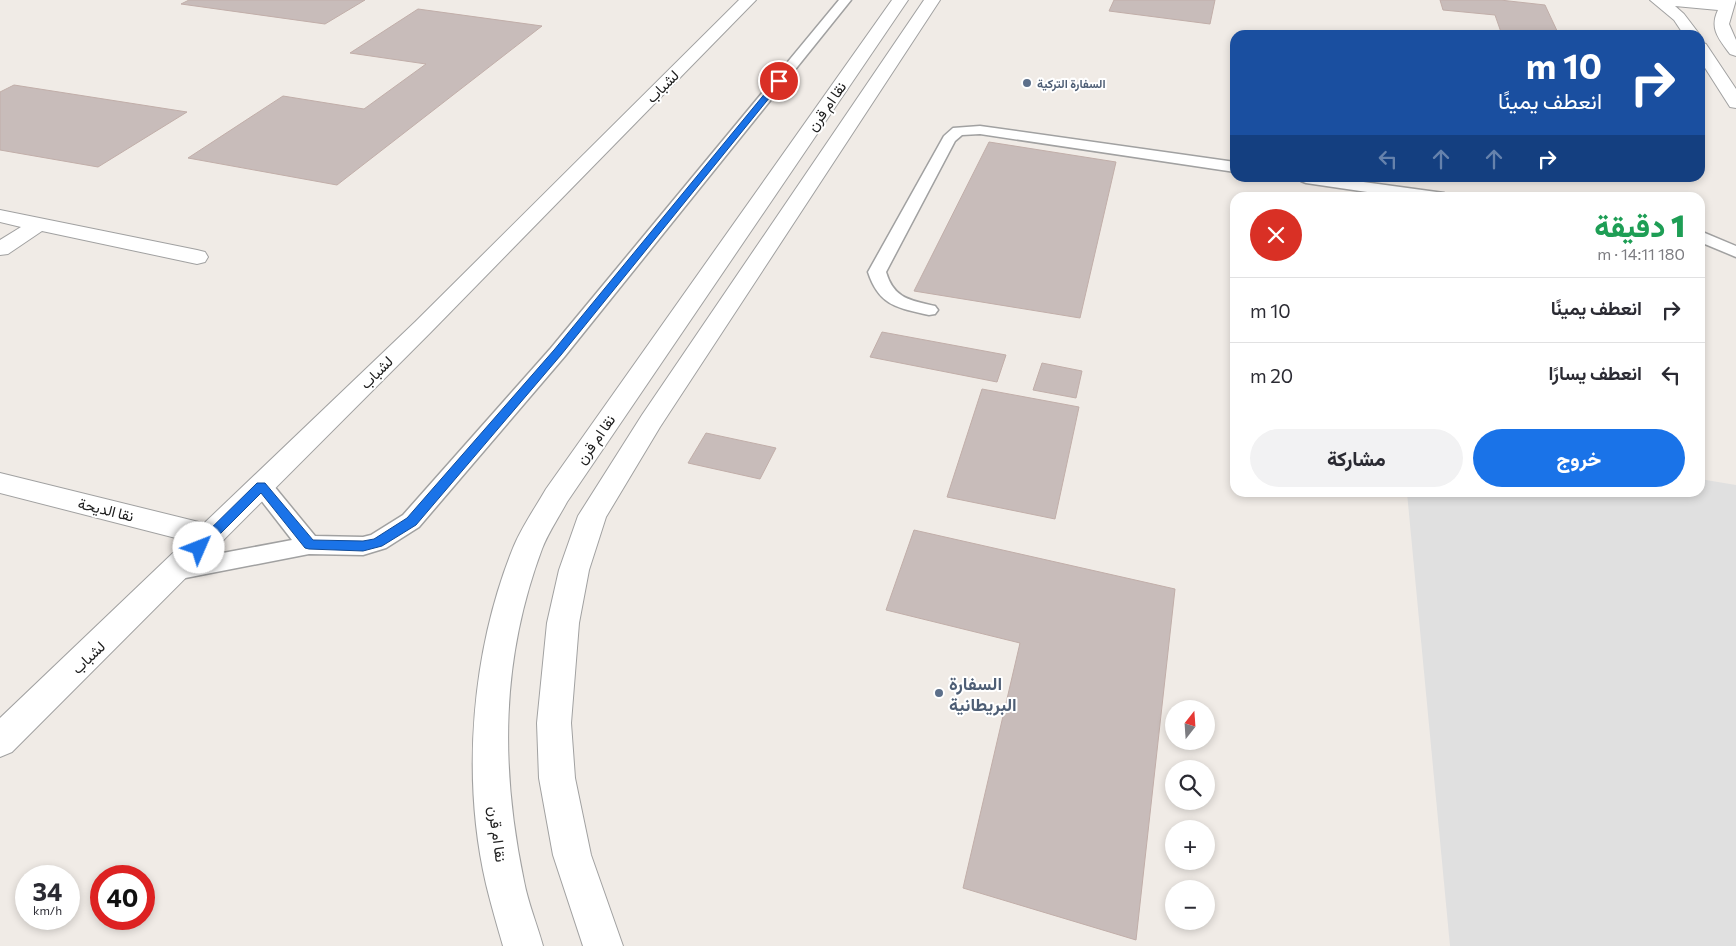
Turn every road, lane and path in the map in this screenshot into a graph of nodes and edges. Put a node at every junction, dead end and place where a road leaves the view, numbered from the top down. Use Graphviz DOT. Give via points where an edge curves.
graph roads {
  1 [pos="745,0"];
  2 [pos="845,0"];
  3 [pos="900,0"];
  4 [pos="932,0"];
  5 [pos="1658,0"];
  6 [pos="1663,0"];
  7 [pos="1734,2"];
  8 [pos="1688,30"];
  9 [pos="1736,51"];
  10 [pos="1705,55"];
  11 [pos="1736,103"];
  12 [pos="1230,166"];
  13 [pos="1334,182"];
  14 [pos="1403,192"];
  15 [pos="0,216"];
  16 [pos="39,224"];
  17 [pos="1705,238"];
  18 [pos="0,248"];
  19 [pos="1736,252"];
  20 [pos="197,257"];
  21 [pos="929,310"];
  22 [pos="0,483"];
  23 [pos="261,486"];
  24 [pos="211,536"];
  25 [pos="309,545"];
  26 [pos="175,571"];
  27 [pos="0,741"];
  28 [pos="523,946"];
  29 [pos="602,946"];
  1 -- 23 [label="street, لشباب"];
  2 -- 25 [label="lane" via="558,352 411,521 378,542 363,546"];
  3 -- 28 [label="street, نقا ام قرن" via="556,496 528,547 510,601 495,666 491,724 492,798 505,882"];
  4 -- 29 [label="street, نقا ام قرن" via="651,421 592,516 574,570 563,623 554,723 556,778 572,854"];
  5 -- 8 [label="street" via="1679,17"];
  6 -- 7 [label="street" via="1696,5"];
  7 -- 9 [label="street" via="1719,23"];
  10 -- 11 [label="street"];
  12 -- 21 [label="lane" via="980,130 958,131 950,139 877,272 880,287 895,301"];
  13 -- 14 [label="lane"];
  15 -- 16 [label="street"];
  16 -- 18 [label="street"];
  16 -- 20 [label="street"];
  17 -- 19 [label="lane"];
  22 -- 24 [label="street, نقا الديحة"];
  23 -- 24 [label="street, لشباب"];
  23 -- 25 [label="lane"];
  24 -- 26 [label="street, لشباب"];
  25 -- 26 [label="lane"];
  26 -- 27 [label="street, لشباب"];
}
